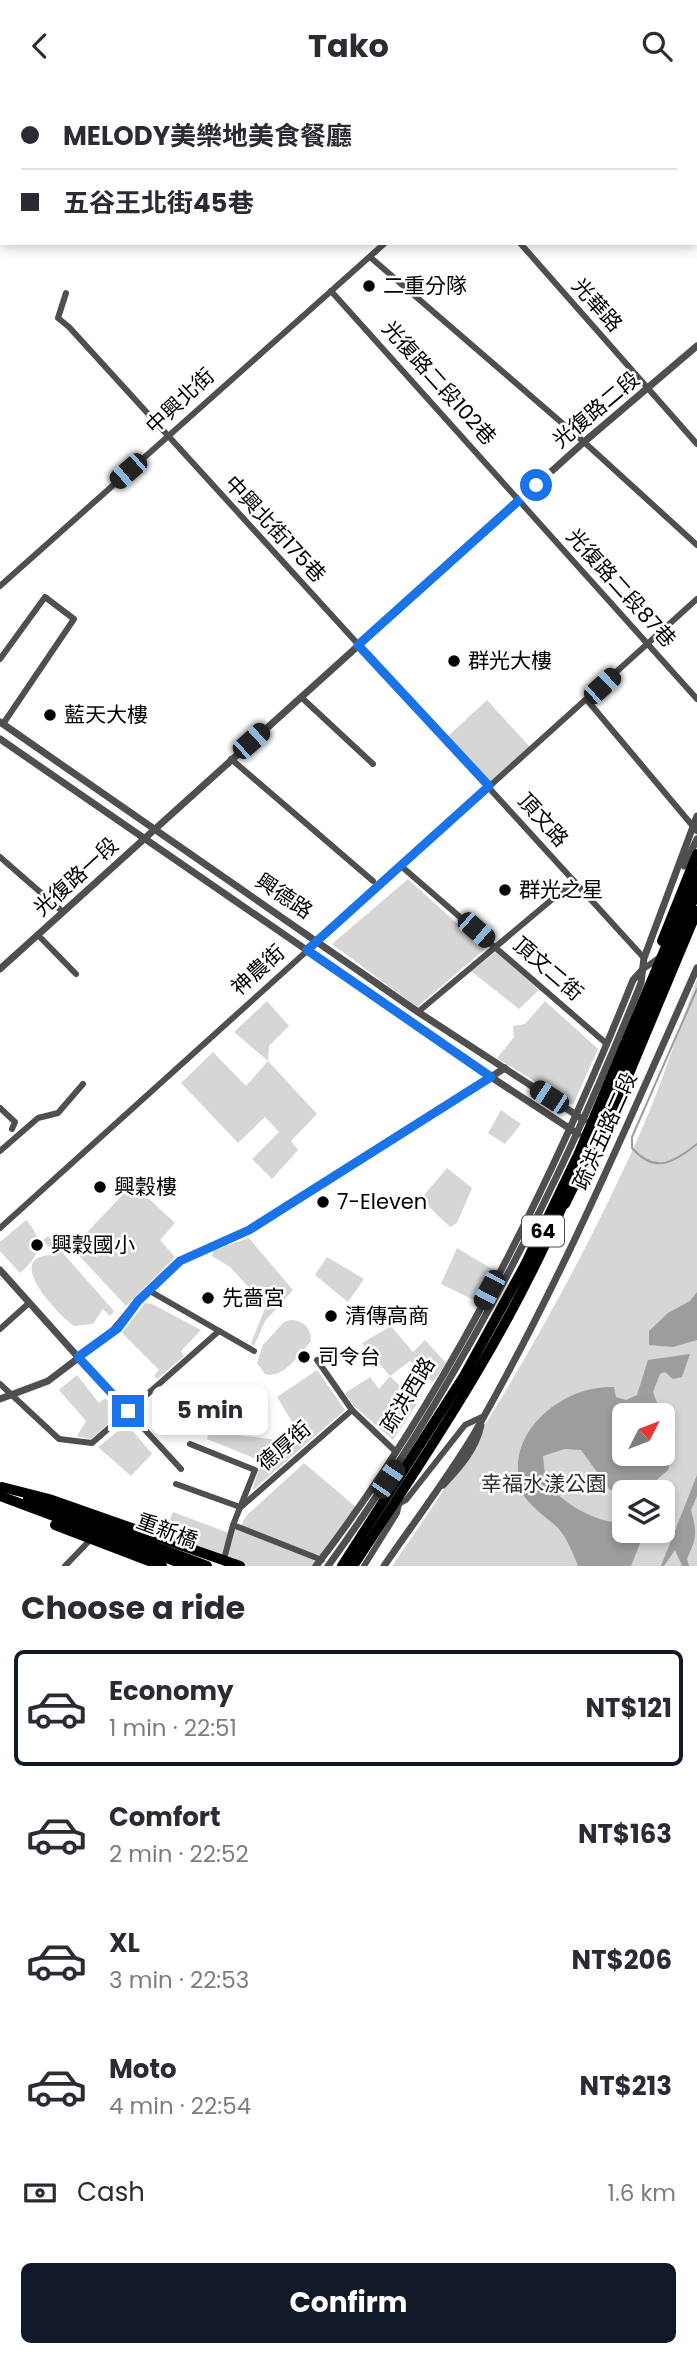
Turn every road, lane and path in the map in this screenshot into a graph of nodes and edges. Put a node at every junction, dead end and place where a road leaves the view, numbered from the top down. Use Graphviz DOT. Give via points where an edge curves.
graph roads {
  1 [pos="383,245"];
  2 [pos="522,245"];
  3 [pos="370,257"];
  4 [pos="331,291"];
  5 [pos="66,293"];
  6 [pos="697,346"];
  7 [pos="649,389"];
  8 [pos="167,438"];
  9 [pos="584,442"];
  10 [pos="697,444"];
  11 [pos="520,499"];
  12 [pos="697,545"];
  13 [pos="0,586"];
  14 [pos="697,599"];
  15 [pos="647,643"];
  16 [pos="358,645"];
  17 [pos="0,659"];
  18 [pos="301,697"];
  19 [pos="697,699"];
  20 [pos="587,700"];
  21 [pos="1,723"];
  22 [pos="0,739"];
  23 [pos="231,759"];
  24 [pos="373,764"];
  25 [pos="489,786"];
  26 [pos="697,816"];
  27 [pos="154,829"];
  28 [pos="695,829"];
  29 [pos="144,839"];
  30 [pos="697,839"];
  31 [pos="697,853"];
  32 [pos="0,857"];
  33 [pos="401,866"];
  34 [pos="697,873"];
  35 [pos="373,881"];
  36 [pos="574,881"];
  37 [pos="671,891"];
  38 [pos="697,891"];
  39 [pos="697,905"];
  40 [pos="697,911"];
  41 [pos="63,912"];
  42 [pos="38,935"];
  43 [pos="317,940"];
  44 [pos="495,946"];
  45 [pos="307,950"];
  46 [pos="645,958"];
  47 [pos="697,968"];
  48 [pos="0,969"];
  49 [pos="642,970"];
  50 [pos="76,974"];
  51 [pos="418,1012"];
  52 [pos="637,1012"];
  53 [pos="607,1044"];
  54 [pos="505,1069"];
  55 [pos="491,1077"];
  56 [pos="83,1084"];
  57 [pos="0,1108"];
  58 [pos="581,1118"];
  59 [pos="12,1129"];
  60 [pos="575,1131"];
  61 [pos="0,1151"];
  62 [pos="556,1221"];
  63 [pos="0,1229"];
  64 [pos="0,1270"];
  65 [pos="148,1290"];
  66 [pos="29,1303"];
  67 [pos="0,1329"];
  68 [pos="219,1331"];
  69 [pos="254,1351"];
  70 [pos="78,1357"];
  71 [pos="317,1360"];
  72 [pos="0,1384"];
  73 [pos="435,1386"];
  74 [pos="442,1392"];
  75 [pos="12,1395"];
  76 [pos="0,1399"];
  77 [pos="352,1410"];
  78 [pos="128,1411"];
  79 [pos="482,1417"];
  80 [pos="190,1444"];
  81 [pos="395,1451"];
  82 [pos="181,1469"];
  83 [pos="176,1484"];
  84 [pos="3,1492"];
  85 [pos="398,1505"];
  86 [pos="240,1507"];
  87 [pos="233,1525"];
  88 [pos="112,1535"];
  89 [pos="91,1539"];
  90 [pos="224,1559"];
  91 [pos="319,1563"];
  92 [pos="329,1565"];
  93 [pos="65,1566"];
  94 [pos="162,1566"];
  95 [pos="188,1566"];
  96 [pos="207,1566"];
  97 [pos="240,1566"];
  98 [pos="341,1566"];
  99 [pos="353,1566"];
  100 [pos="364,1566"];
  101 [pos="384,1566"];
  1 -- 3 [label="street, 中興北街"];
  2 -- 7 [label="street, 光華路"];
  3 -- 4 [label="street, 中興北街"];
  3 -- 9 [label="street"];
  4 -- 8 [label="street, 中興北街"];
  4 -- 11 [label="street, 光復路二段102巷"];
  5 -- 8 [label="street, 中興北街175巷" via="58,319"];
  6 -- 7 [label="street, 光復路二段"];
  7 -- 9 [label="street, 光復路二段"];
  7 -- 10 [label="street, 光華路"];
  8 -- 13 [label="street, 中興北街"];
  8 -- 16 [label="street, 中興北街175巷"];
  9 -- 11 [label="street, 光復路二段"];
  9 -- 12 [label="street"];
  11 -- 15 [label="street, 光復路二段87巷"];
  11 -- 16 [label="street, 光復路二段"];
  14 -- 15 [label="street, 神農街"];
  15 -- 19 [label="street, 光復路二段87巷"];
  15 -- 20 [label="street, 神農街"];
  16 -- 18 [label="street, 光復路二段"];
  16 -- 25 [label="street, 頂文路"];
  17 -- 21 [label="street" via="44,597 74,619"];
  18 -- 23 [label="street, 光復路二段"];
  18 -- 24 [label="street"];
  20 -- 25 [label="street, 神農街"];
  20 -- 28 [label="street"];
  21 -- 27 [label="street, 興德路"];
  22 -- 29 [label="street, 興德路"];
  23 -- 27 [label="street, 光復路二段"];
  23 -- 35 [label="street"];
  25 -- 33 [label="street, 神農街"];
  25 -- 36 [label="street, 頂文路"];
  26 -- 28 [label="street, 疏洪西路"];
  27 -- 29 [label="street, 光復路二段"];
  27 -- 43 [label="street, 興德路"];
  28 -- 37 [label="street, 疏洪西路"];
  29 -- 41 [label="street, 光復路一段"];
  29 -- 45 [label="street, 興德路"];
  30 -- 37 [label="street, 疏洪西路"];
  31 -- 52 [label="main road"];
  32 -- 41 [label="street"];
  33 -- 43 [label="street, 神農街"];
  33 -- 44 [label="street, 頂文二街"];
  34 -- 52 [label="main road, 64"];
  36 -- 44 [label="street"];
  36 -- 46 [label="street, 頂文路"];
  37 -- 46 [label="street, 疏洪西路"];
  38 -- 62 [label="main road, 64"];
  39 -- 49 [label="street" via="668,951"];
  40 -- 62 [label="main road" via="628,1076"];
  41 -- 42 [label="street, 光復路一段"];
  42 -- 48 [label="street, 光復路一段"];
  42 -- 50 [label="street"];
  43 -- 45 [label="street, 神農街"];
  43 -- 51 [label="street, 興德路"];
  44 -- 51 [label="street"];
  44 -- 53 [label="street, 頂文二街"];
  45 -- 55 [label="street, 興德路"];
  45 -- 63 [label="street, 神農街"];
  46 -- 49 [label="street, 疏洪西路"];
  47 -- 79 [label="street, 疏洪五路二段" via="586,1220"];
  49 -- 53 [label="street, 疏洪西路" via="633,980"];
  49 -- 58 [label="street, 疏洪西路" via="641,983"];
  51 -- 54 [label="street, 興德路"];
  52 -- 98 [label="main road, 64" via="563,1189 498,1318"];
  53 -- 58 [label="street, 疏洪西路"];
  54 -- 55 [label="street"];
  54 -- 58 [label="street, 興德路"];
  55 -- 60 [label="street, 興德路"];
  55 -- 65 [label="street" via="249,1230 180,1261"];
  56 -- 61 [label="street" via="58,1113 38,1118"];
  57 -- 59 [label="street" via="15,1122"];
  58 -- 60 [label="street, 疏洪西路"];
  60 -- 73 [label="street, 疏洪西路"];
  60 -- 74 [label="street, 疏洪西路" via="518,1258"];
  62 -- 99 [label="main road, 64" via="515,1305 454,1410"];
  64 -- 66 [label="street"];
  65 -- 68 [label="street"];
  65 -- 70 [label="street" via="118,1328"];
  66 -- 67 [label="street"];
  66 -- 70 [label="street"];
  68 -- 69 [label="street"];
  68 -- 78 [label="street"];
  70 -- 75 [label="street" via="44,1383"];
  70 -- 78 [label="street"];
  71 -- 77 [label="street"];
  72 -- 75 [label="street"];
  73 -- 74 [label="street"];
  73 -- 81 [label="street, 疏洪西路"];
  74 -- 85 [label="street" via="455,1402"];
  74 -- 92 [label="street, 疏洪西路"];
  75 -- 76 [label="street"];
  75 -- 78 [label="street" via="59,1439 76,1443 92,1443"];
  77 -- 81 [label="street"];
  77 -- 86 [label="street, 德厚街"];
  78 -- 82 [label="street"];
  79 -- 85 [label="street" via="465,1425"];
  79 -- 101 [label="street, 疏洪五路二段"];
  80 -- 86 [label="street" via="255,1470"];
  81 -- 91 [label="street, 疏洪西路"];
  83 -- 86 [label="street"];
  84 -- 88 [label="main road"];
  84 -- 89 [label="main road" via="44,1521"];
  84 -- 90 [label="main road" via="49,1499"];
  85 -- 98 [label="street" via="378,1515"];
  85 -- 100 [label="street"];
  86 -- 87 [label="street"];
  87 -- 90 [label="street"];
  87 -- 91 [label="street"];
  88 -- 95 [label="main road, 重新橋"];
  88 -- 96 [label="main road, 重新橋"];
  89 -- 93 [label="street"];
  89 -- 94 [label="main road"];
  90 -- 97 [label="main road"];
  91 -- 92 [label="street"];
}
